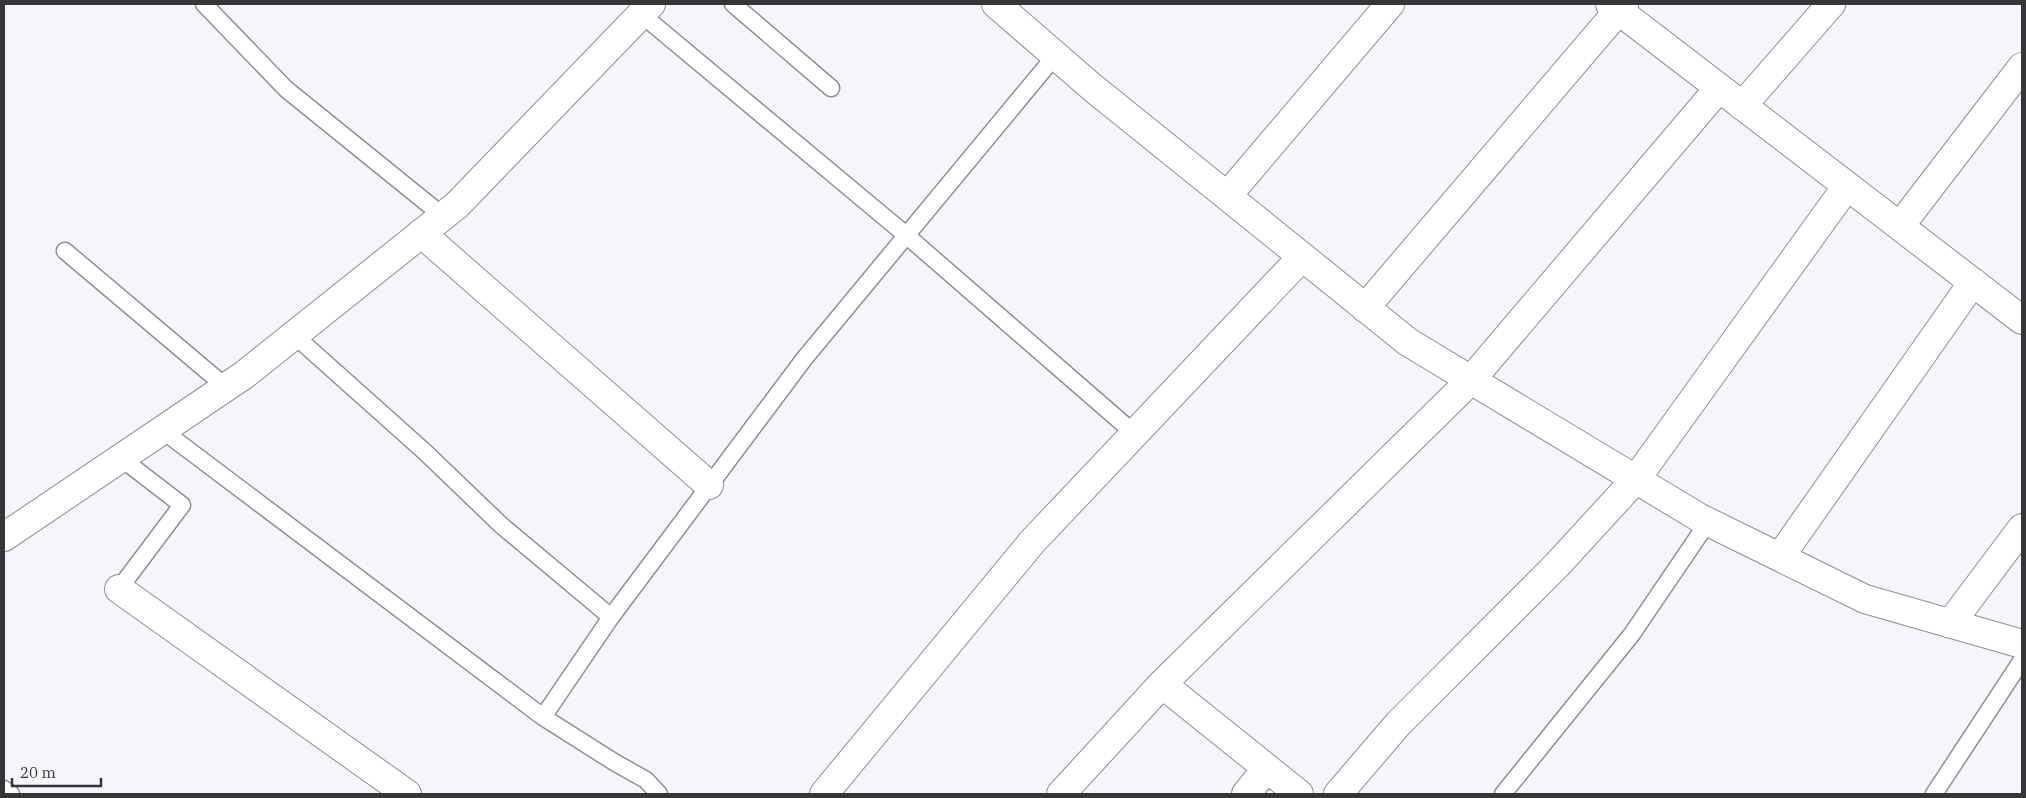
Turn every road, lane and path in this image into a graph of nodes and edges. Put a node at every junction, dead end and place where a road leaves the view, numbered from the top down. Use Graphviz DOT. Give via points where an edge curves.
graph roads {
  1 [pos="204,4"];
  2 [pos="734,4"];
  3 [pos="996,4"];
  4 [pos="1390,4"];
  5 [pos="1831,4"];
  6 [pos="1617,6"];
  7 [pos="646,9"];
  8 [pos="1055,56"];
  9 [pos="2018,83"];
  10 [pos="831,88"];
  11 [pos="1719,88"];
  12 [pos="1742,106"];
  13 [pos="1847,186"];
  14 [pos="1227,196"];
  15 [pos="443,216"];
  16 [pos="1900,226"];
  17 [pos="421,233"];
  18 [pos="906,235"];
  19 [pos="65,251"];
  20 [pos="1302,257"];
  21 [pos="1973,282"];
  22 [pos="1365,308"];
  23 [pos="2022,320"];
  24 [pos="294,335"];
  25 [pos="1471,380"];
  26 [pos="226,387"];
  27 [pos="162,430"];
  28 [pos="1135,434"];
  29 [pos="121,458"];
  30 [pos="1636,480"];
  31 [pos="709,485"];
  32 [pos="1708,522"];
  33 [pos="2022,528"];
  34 [pos="4,537"];
  35 [pos="1780,557"];
  36 [pos="119,589"];
  37 [pos="611,617"];
  38 [pos="1950,624"];
  39 [pos="2022,644"];
  40 [pos="2022,660"];
  41 [pos="1162,684"];
  42 [pos="543,717"];
  43 [pos="1267,768"];
  44 [pos="4,789"];
  45 [pos="11,794"];
  46 [pos="407,794"];
  47 [pos="659,794"];
  48 [pos="824,794"];
  49 [pos="1061,794"];
  50 [pos="1246,794"];
  51 [pos="1299,794"];
  52 [pos="1338,794"];
  53 [pos="1503,794"];
  54 [pos="1934,794"];
  1 -- 15 [label="lane" via="286,89"];
  2 -- 10 [label="lane"];
  3 -- 8 [label="street"];
  4 -- 14 [label="street"];
  5 -- 12 [label="street"];
  6 -- 11 [label="street"];
  6 -- 22 [label="street"];
  7 -- 15 [label="street"];
  7 -- 18 [label="lane"];
  8 -- 14 [label="street"];
  8 -- 18 [label="lane"];
  9 -- 16 [label="street"];
  11 -- 12 [label="street"];
  11 -- 25 [label="street"];
  12 -- 13 [label="street"];
  13 -- 16 [label="street"];
  13 -- 30 [label="street"];
  14 -- 20 [label="street"];
  15 -- 17 [label="street"];
  16 -- 21 [label="street"];
  17 -- 24 [label="street"];
  17 -- 31 [label="street"];
  18 -- 28 [label="lane"];
  18 -- 31 [label="lane" via="804,359"];
  19 -- 26 [label="lane"];
  20 -- 22 [label="street"];
  20 -- 28 [label="street"];
  21 -- 23 [label="street"];
  21 -- 35 [label="street"];
  22 -- 25 [label="street" via="1408,342"];
  24 -- 26 [label="street"];
  24 -- 37 [label="lane" via="425,452 500,525"];
  25 -- 30 [label="street"];
  25 -- 41 [label="street"];
  26 -- 27 [label="street"];
  27 -- 29 [label="street"];
  27 -- 42 [label="lane"];
  28 -- 48 [label="street" via="1032,542"];
  29 -- 34 [label="street"];
  29 -- 36 [label="lane" via="182,505"];
  30 -- 32 [label="street"];
  30 -- 52 [label="street" via="1557,565 1398,724"];
  31 -- 37 [label="lane"];
  32 -- 35 [label="street"];
  32 -- 53 [label="lane" via="1632,634"];
  33 -- 38 [label="street"];
  35 -- 38 [label="street" via="1865,599"];
  36 -- 46 [label="street"];
  37 -- 42 [label="lane"];
  38 -- 39 [label="street"];
  40 -- 54 [label="lane"];
  41 -- 43 [label="street"];
  41 -- 49 [label="street"];
  42 -- 47 [label="lane" via="646,780"];
  43 -- 50 [label="street"];
  43 -- 51 [label="street"];
  44 -- 45 [label="lane"];
}
